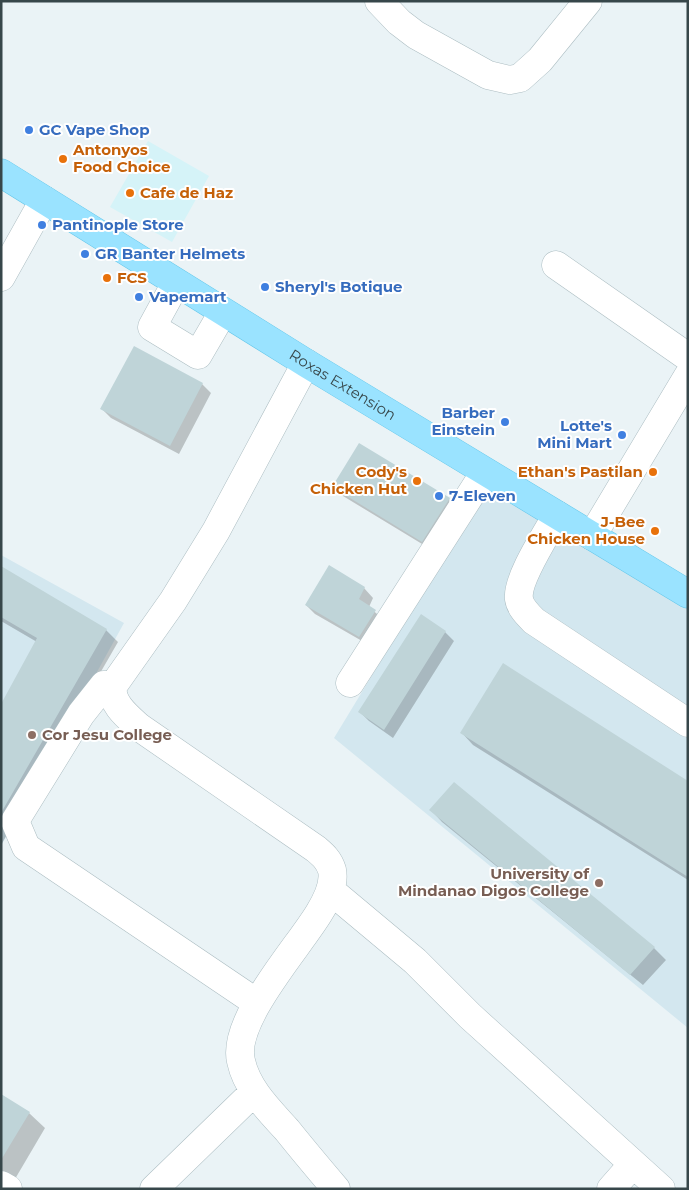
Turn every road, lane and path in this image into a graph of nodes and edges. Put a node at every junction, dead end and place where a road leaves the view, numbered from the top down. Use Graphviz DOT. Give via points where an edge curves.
graph roads {
  1 [pos="379,1"];
  2 [pos="588,1"];
  3 [pos="1,173"];
  4 [pos="44,200"];
  5 [pos="556,264"];
  6 [pos="1,277"];
  7 [pos="176,283"];
  8 [pos="223,312"];
  9 [pos="688,357"];
  10 [pos="306,363"];
  11 [pos="688,376"];
  12 [pos="485,472"];
  13 [pos="557,515"];
  14 [pos="592,536"];
  15 [pos="688,594"];
  16 [pos="350,683"];
  17 [pos="113,686"];
  18 [pos="688,723"];
  19 [pos="330,890"];
  20 [pos="257,1003"];
  21 [pos="254,1092"];
  22 [pos="633,1164"];
  23 [pos="1,1185"];
  24 [pos="8,1189"];
  25 [pos="154,1189"];
  26 [pos="336,1189"];
  27 [pos="611,1189"];
  28 [pos="660,1189"];
  1 -- 2 [label="street" via="416,35 488,75 510,80 520,78 534,66"];
  3 -- 4 [label="main road, Roxas Extension"];
  4 -- 6 [label="street"];
  4 -- 7 [label="main road, Roxas Extension"];
  5 -- 9 [label="street"];
  7 -- 8 [label="main road, Roxas Extension"];
  7 -- 8 [label="street" via="152,327 198,355"];
  8 -- 10 [label="main road, Roxas Extension"];
  10 -- 12 [label="main road, Roxas Extension"];
  10 -- 17 [label="street" via="211,540"];
  11 -- 14 [label="street"];
  12 -- 13 [label="main road, Roxas Extension"];
  12 -- 16 [label="street"];
  13 -- 14 [label="main road, Roxas Extension"];
  13 -- 18 [label="street" via="522,578 519,599 524,609 534,621"];
  14 -- 15 [label="main road, Roxas Extension"];
  17 -- 19 [label="street" via="116,702 139,727 316,849 330,864"];
  17 -- 20 [label="street" via="104,686 81,714 16,820 26,847"];
  19 -- 20 [label="street" via="312,924"];
  19 -- 22 [label="street" via="415,961 470,1016"];
  20 -- 21 [label="street" via="244,1028 239,1050 243,1070"];
  21 -- 25 [label="street"];
  21 -- 26 [label="street"];
  22 -- 27 [label="street"];
  22 -- 28 [label="street"];
  23 -- 24 [label="street"];
}
